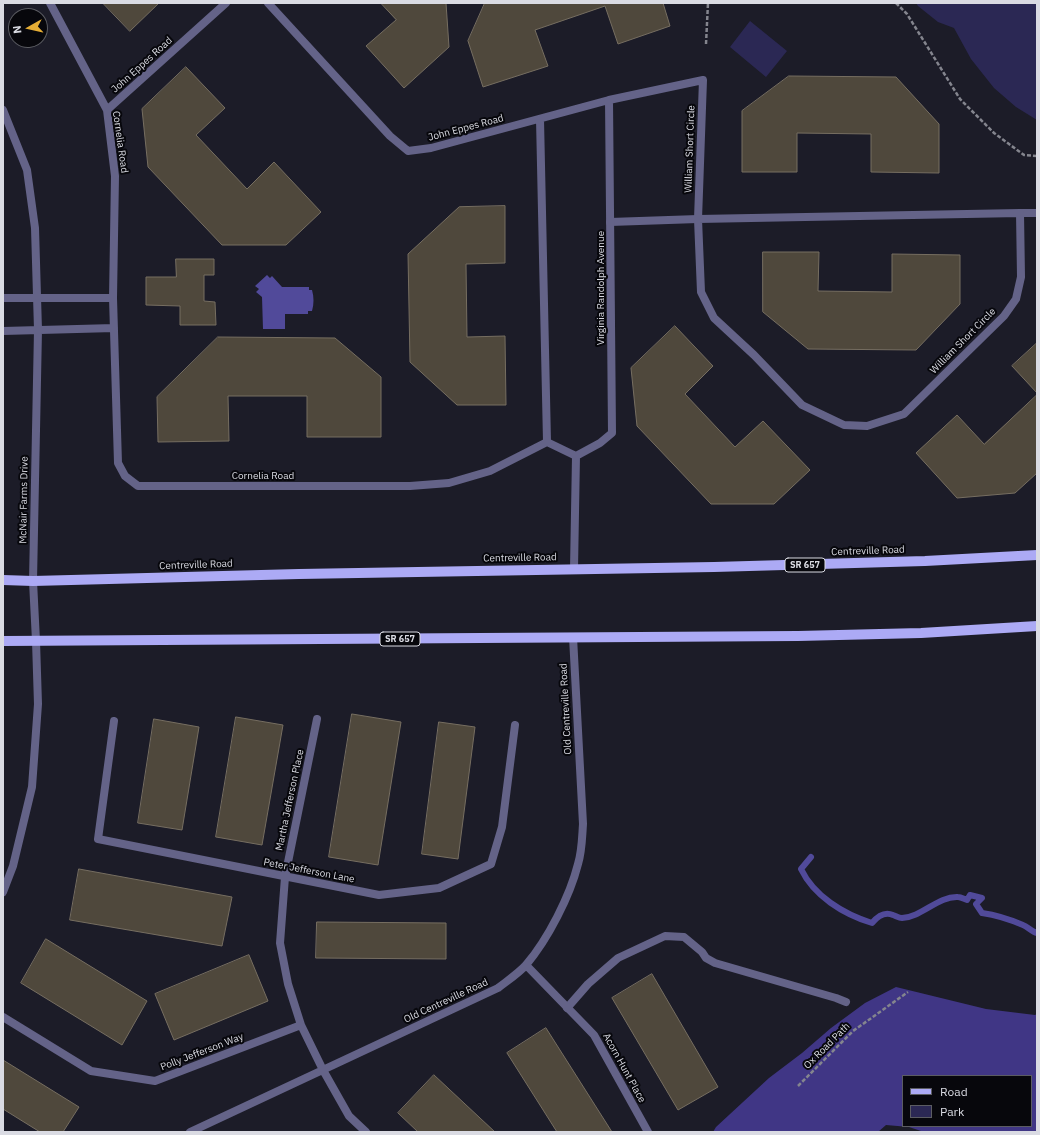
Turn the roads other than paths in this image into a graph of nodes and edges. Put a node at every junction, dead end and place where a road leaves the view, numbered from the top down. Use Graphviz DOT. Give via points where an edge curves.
graph roads {
  1 [pos="50,3"];
  2 [pos="226,3"];
  3 [pos="268,3"];
  4 [pos="703,80"];
  5 [pos="609,100"];
  6 [pos="3,110"];
  7 [pos="107,110"];
  8 [pos="540,119"];
  9 [pos="1020,213"];
  10 [pos="1037,213"];
  11 [pos="698,219"];
  12 [pos="610,222"];
  13 [pos="3,298"];
  14 [pos="36,298"];
  15 [pos="113,298"];
  16 [pos="114,328"];
  17 [pos="38,330"];
  18 [pos="3,331"];
  19 [pos="546,442"];
  20 [pos="576,456"];
  21 [pos="1037,555"];
  22 [pos="574,569"];
  23 [pos="3,580"];
  24 [pos="33,581"];
  25 [pos="1037,626"];
  26 [pos="572,637"];
  27 [pos="3,641"];
  28 [pos="36,641"];
  29 [pos="317,719"];
  30 [pos="114,721"];
  31 [pos="515,725"];
  32 [pos="285,877"];
  33 [pos="3,892"];
  34 [pos="526,965"];
  35 [pos="846,1002"];
  36 [pos="567,1008"];
  37 [pos="3,1017"];
  38 [pos="301,1025"];
  39 [pos="323,1070"];
  40 [pos="190,1132"];
  41 [pos="366,1132"];
  42 [pos="648,1132"];
  1 -- 7 [label="street, Cornelia Road"];
  2 -- 7 [label="street, John Eppes Road"];
  3 -- 8 [label="street, John Eppes Road" via="390,136 408,150 431,148"];
  4 -- 5 [label="street, John Eppes Road"];
  4 -- 11 [label="street, William Short Circle"];
  5 -- 8 [label="street, John Eppes Road"];
  5 -- 12 [label="street, Virginia Randolph Avenue"];
  6 -- 14 [label="street, McNair Farms Drive" via="27,170 34,228"];
  7 -- 15 [label="street, Cornelia Road" via="115,176"];
  8 -- 19 [label="street"];
  9 -- 10 [label="street"];
  9 -- 11 [label="street"];
  9 -- 11 [label="street, William Short Circle" via="1020,277 1016,299 1004,316 904,414 867,426 844,425 802,405 714,318 701,292"];
  11 -- 12 [label="street"];
  12 -- 20 [label="street, Virginia Randolph Avenue" via="612,433"];
  13 -- 14 [label="street"];
  14 -- 15 [label="street"];
  14 -- 17 [label="street, McNair Farms Drive"];
  15 -- 16 [label="street, Cornelia Road"];
  16 -- 17 [label="street"];
  16 -- 19 [label="street, Cornelia Road" via="118,463 125,476 138,486 410,486 449,483 490,471"];
  17 -- 18 [label="street"];
  17 -- 24 [label="street, McNair Farms Drive"];
  19 -- 20 [label="street"];
  20 -- 22 [label="street"];
  21 -- 22 [label="main road, Centreville Road / SR 657" via="917,562"];
  22 -- 24 [label="main road, Centreville Road / SR 657"];
  23 -- 24 [label="main road, Centreville Road / SR 657"];
  24 -- 28 [label="street, McNair Farms Drive"];
  25 -- 26 [label="main road, SR 657" via="921,634"];
  26 -- 28 [label="main road, SR 657"];
  26 -- 34 [label="street, Old Centreville Road" via="582,844 578,865 563,904 548,935"];
  27 -- 28 [label="main road, SR 657"];
  28 -- 33 [label="street, McNair Farms Drive" via="38,704 32,787 13,866"];
  29 -- 32 [label="street, Martha Jefferson Place"];
  30 -- 32 [label="street, Peter Jefferson Lane" via="98,839"];
  31 -- 32 [label="street, Peter Jefferson Lane" via="502,827 491,864 439,888 379,894"];
  32 -- 38 [label="street, Martha Jefferson Place" via="280,943 288,984"];
  34 -- 36 [label="street, Acorn Hunt Place"];
  34 -- 39 [label="street, Old Centreville Road" via="498,988"];
  35 -- 36 [label="street" via="715,963 684,937 665,936 618,958 588,984"];
  36 -- 42 [label="street, Acorn Hunt Place" via="594,1035"];
  37 -- 38 [label="street, Polly Jefferson Way" via="91,1070 155,1081"];
  38 -- 39 [label="street, Martha Jefferson Place"];
  39 -- 40 [label="street, Old Centreville Road"];
  39 -- 41 [label="street, Martha Jefferson Place" via="349,1116"];
}
